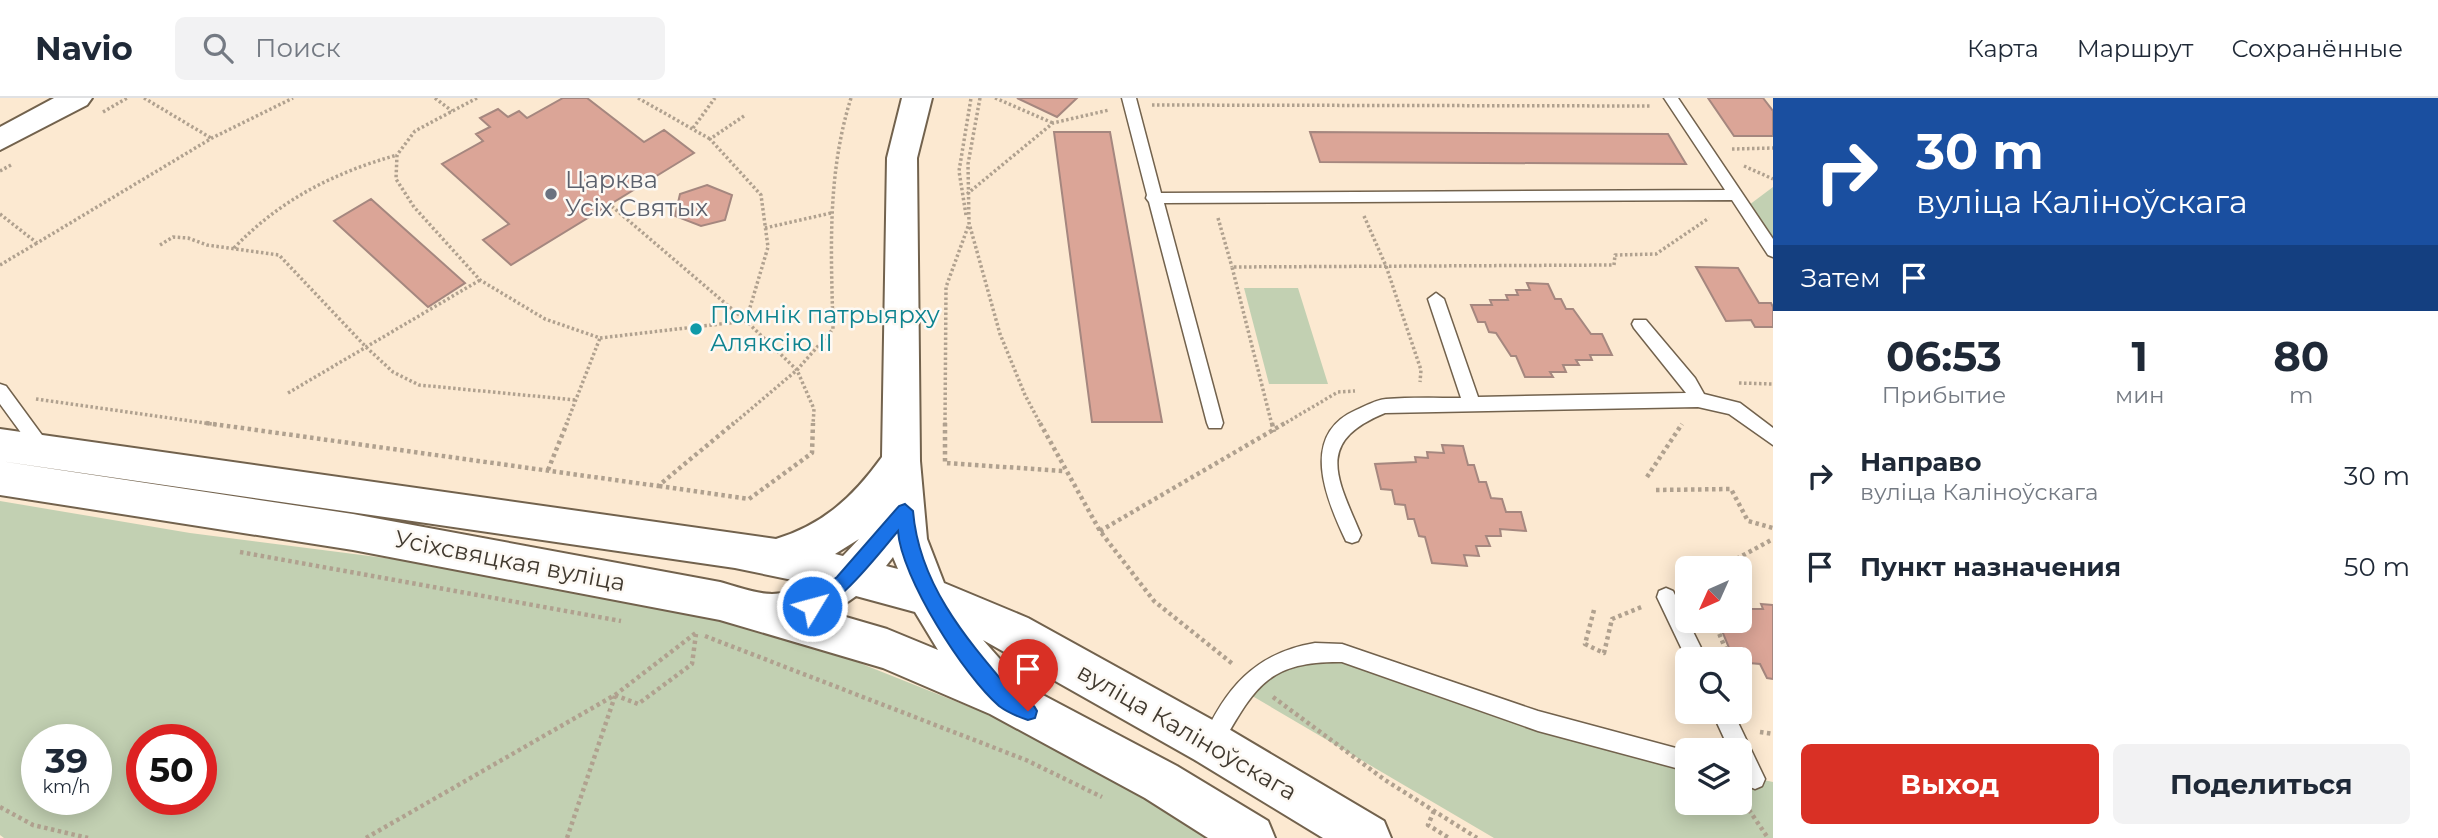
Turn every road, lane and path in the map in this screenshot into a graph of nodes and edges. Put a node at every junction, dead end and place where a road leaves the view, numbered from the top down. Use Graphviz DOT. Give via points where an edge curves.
graph roads {
  1 [pos="77,98"];
  2 [pos="144,98"];
  3 [pos="293,98"];
  4 [pos="435,98"];
  5 [pos="477,98"];
  6 [pos="638,98"];
  7 [pos="715,98"];
  8 [pos="851,98"];
  9 [pos="917,98"];
  10 [pos="971,98"];
  11 [pos="980,98"];
  12 [pos="995,98"];
  13 [pos="1130,101"];
  14 [pos="1674,102"];
  15 [pos="452,111"];
  16 [pos="744,116"];
  17 [pos="1053,124"];
  18 [pos="694,128"];
  19 [pos="212,138"];
  20 [pos="710,139"];
  21 [pos="0,140"];
  22 [pos="1773,148"];
  23 [pos="1705,149"];
  24 [pos="397,155"];
  25 [pos="967,194"];
  26 [pos="1736,195"];
  27 [pos="1355,197"];
  28 [pos="1153,198"];
  29 [pos="608,203"];
  30 [pos="831,212"];
  31 [pos="0,214"];
  32 [pos="1217,217"];
  33 [pos="969,223"];
  34 [pos="1702,224"];
  35 [pos="765,228"];
  36 [pos="37,243"];
  37 [pos="160,245"];
  38 [pos="234,249"];
  39 [pos="1773,251"];
  40 [pos="0,265"];
  41 [pos="1232,267"];
  42 [pos="1386,267"];
  43 [pos="480,281"];
  44 [pos="1436,299"];
  45 [pos="746,321"];
  46 [pos="1640,324"];
  47 [pos="600,338"];
  48 [pos="366,347"];
  49 [pos="797,370"];
  50 [pos="1419,384"];
  51 [pos="1755,384"];
  52 [pos="1773,384"];
  53 [pos="1362,391"];
  54 [pos="1,393"];
  55 [pos="288,393"];
  56 [pos="576,400"];
  57 [pos="1698,400"];
  58 [pos="1472,404"];
  59 [pos="1215,423"];
  60 [pos="1274,432"];
  61 [pos="1773,438"];
  62 [pos="0,445"];
  63 [pos="44,451"];
  64 [pos="901,460"];
  65 [pos="548,470"];
  66 [pos="1065,471"];
  67 [pos="1647,477"];
  68 [pos="0,478"];
  69 [pos="658,486"];
  70 [pos="1656,490"];
  71 [pos="905,511"];
  72 [pos="1773,528"];
  73 [pos="1100,531"];
  74 [pos="1352,536"];
  75 [pos="1773,539"];
  76 [pos="232,551"];
  77 [pos="1742,556"];
  78 [pos="776,557"];
  79 [pos="849,575"];
  80 [pos="928,596"];
  81 [pos="1666,597"];
  82 [pos="1594,610"];
  83 [pos="772,615"];
  84 [pos="1612,619"];
  85 [pos="630,622"];
  86 [pos="683,631"];
  87 [pos="696,633"];
  88 [pos="1691,647"];
  89 [pos="1252,679"];
  90 [pos="615,695"];
  91 [pos="1006,699"];
  92 [pos="1728,724"];
  93 [pos="1211,744"];
  94 [pos="1675,758"];
  95 [pos="1756,779"];
  96 [pos="1113,802"];
  97 [pos="0,807"];
  98 [pos="1434,811"];
  99 [pos="1752,814"];
  100 [pos="88,838"];
  101 [pos="366,838"];
  102 [pos="567,838"];
  103 [pos="1251,838"];
  104 [pos="1367,838"];
  105 [pos="1449,838"];
  106 [pos="1477,838"];
  107 [pos="1768,838"];
  1 -- 21 [label="main road"];
  2 -- 19 [label="path"];
  3 -- 19 [label="path"];
  4 -- 15 [label="path"];
  5 -- 15 [label="path"];
  6 -- 18 [label="path"];
  7 -- 18 [label="path"];
  8 -- 30 [label="path" via="840,128"];
  9 -- 64 [label="main road" via="902,158"];
  10 -- 33 [label="path" via="958,156 958,193"];
  11 -- 25 [label="path"];
  12 -- 17 [label="path"];
  13 -- 14 [label="path"];
  13 -- 17 [label="path"];
  13 -- 28 [label="lane"];
  14 -- 23 [label="lane"];
  15 -- 24 [label="path" via="415,131"];
  16 -- 20 [label="path"];
  17 -- 25 [label="path"];
  18 -- 20 [label="path"];
  19 -- 36 [label="path"];
  20 -- 35 [label="path" via="761,195"];
  22 -- 23 [label="path"];
  23 -- 26 [label="lane"];
  24 -- 38 [label="path" via="355,165 307,187 257,222"];
  24 -- 43 [label="path" via="396,178 414,206"];
  25 -- 33 [label="path"];
  26 -- 27 [label="lane"];
  26 -- 39 [label="lane"];
  27 -- 28 [label="lane"];
  27 -- 42 [label="path"];
  28 -- 59 [label="lane"];
  29 -- 45 [label="path"];
  30 -- 35 [label="path"];
  30 -- 49 [label="path" via="832,329"];
  31 -- 36 [label="path"];
  32 -- 41 [label="path"];
  33 -- 66 [label="path" via="1000,334 1025,395"];
  33 -- 66 [label="path" via="946,287 945,463"];
  34 -- 42 [label="path" via="1656,254 1615,255 1614,265"];
  35 -- 45 [label="path" via="768,247"];
  36 -- 40 [label="path"];
  37 -- 38 [label="path" via="173,237"];
  38 -- 48 [label="path" via="279,255"];
  41 -- 42 [label="path"];
  41 -- 60 [label="path"];
  42 -- 50 [label="path" via="1421,370"];
  43 -- 47 [label="path" via="545,319"];
  43 -- 48 [label="path"];
  44 -- 58 [label="lane"];
  45 -- 47 [label="path"];
  45 -- 49 [label="path"];
  46 -- 57 [label="lane"];
  47 -- 56 [label="path"];
  48 -- 55 [label="path"];
  48 -- 56 [label="path" via="393,372 419,385"];
  49 -- 69 [label="path"];
  49 -- 69 [label="path" via="814,409 812,453 749,499"];
  51 -- 52 [label="path"];
  53 -- 60 [label="path" via="1338,392"];
  54 -- 63 [label="lane"];
  54 -- 65 [label="path"];
  56 -- 65 [label="path"];
  57 -- 58 [label="lane"];
  57 -- 61 [label="lane" via="1734,408"];
  57 -- 67 [label="path"];
  58 -- 74 [label="lane" via="1384,406 1350,421 1334,436 1330,479"];
  60 -- 73 [label="path"];
  62 -- 63 [label="main road, Усіхсвяцкая вуліца"];
  63 -- 78 [label="main road, Усіхсвяцкая вуліца"];
  64 -- 71 [label="main road"];
  64 -- 78 [label="main road" via="848,526 811,547"];
  65 -- 69 [label="path"];
  66 -- 73 [label="path"];
  68 -- 83 [label="main road, Усіхсвяцкая вуліца" via="353,532 582,573"];
  70 -- 72 [label="path" via="1731,489 1748,521"];
  71 -- 79 [label="main road"];
  71 -- 80 [label="main road" via="907,539"];
  73 -- 89 [label="path" via="1154,600"];
  75 -- 77 [label="path"];
  76 -- 85 [label="path"];
  78 -- 79 [label="main road, Усіхсвяцкая вуліца"];
  79 -- 80 [label="main road, Усіхсвяцкая вуліца"];
  79 -- 83 [label="main road" via="812,606"];
  80 -- 91 [label="main road" via="957,641"];
  80 -- 93 [label="main road, вуліца Каліноўскага" via="1013,632"];
  81 -- 88 [label="lane"];
  82 -- 84 [label="path" via="1585,644 1604,653"];
  83 -- 91 [label="main road, Усіхсвяцкая вуліца" via="887,649"];
  86 -- 87 [label="path"];
  87 -- 90 [label="path"];
  87 -- 90 [label="path" via="692,664 670,683 638,704"];
  87 -- 96 [label="path" via="1026,760"];
  89 -- 93 [label="lane"];
  89 -- 94 [label="lane" via="1273,663 1297,654 1342,653 1538,721"];
  89 -- 98 [label="path" via="1326,738"];
  90 -- 101 [label="path"];
  90 -- 102 [label="path"];
  91 -- 103 [label="main road" via="1161,782"];
  92 -- 95 [label="lane"];
  93 -- 104 [label="main road, вуліца Каліноўскага"];
  97 -- 100 [label="path" via="33,825"];
  98 -- 105 [label="path" via="1428,825"];
  98 -- 106 [label="path"];
  99 -- 107 [label="path"];
}
